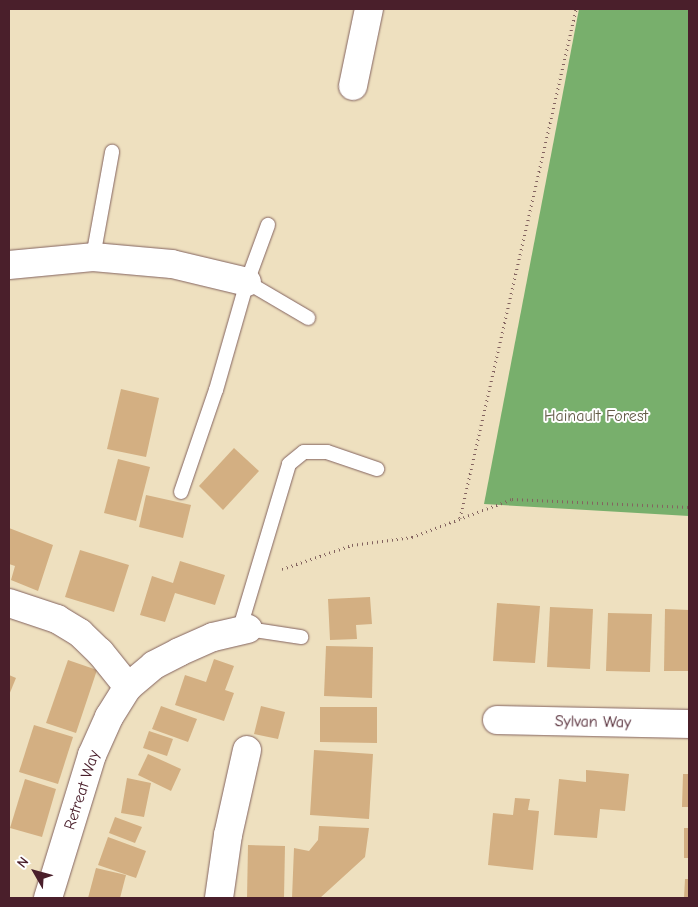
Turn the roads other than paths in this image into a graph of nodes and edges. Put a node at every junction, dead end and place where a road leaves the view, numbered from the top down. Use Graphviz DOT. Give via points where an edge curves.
graph roads {
  1 [pos="369,9"];
  2 [pos="353,86"];
  3 [pos="112,152"];
  4 [pos="268,225"];
  5 [pos="94,257"];
  6 [pos="9,264"];
  7 [pos="247,282"];
  8 [pos="308,318"];
  9 [pos="377,469"];
  10 [pos="181,492"];
  11 [pos="9,603"];
  12 [pos="243,630"];
  13 [pos="301,637"];
  14 [pos="128,687"];
  15 [pos="497,720"];
  16 [pos="689,724"];
  17 [pos="247,750"];
  18 [pos="48,898"];
  19 [pos="219,898"];
  1 -- 2 [label="street"];
  3 -- 5 [label="lane"];
  4 -- 7 [label="lane"];
  5 -- 6 [label="street"];
  5 -- 7 [label="street" via="172,264"];
  7 -- 8 [label="lane"];
  7 -- 10 [label="lane" via="216,390"];
  9 -- 12 [label="lane" via="327,452 304,452 289,464"];
  11 -- 14 [label="street" via="57,618 80,633"];
  12 -- 13 [label="lane"];
  12 -- 14 [label="street, Retreat Way" via="214,637 179,652 154,665"];
  14 -- 18 [label="street, Retreat Way" via="109,717 92,755"];
  15 -- 16 [label="street, Sylvan Way"];
  17 -- 19 [label="street" via="228,835"];
}
